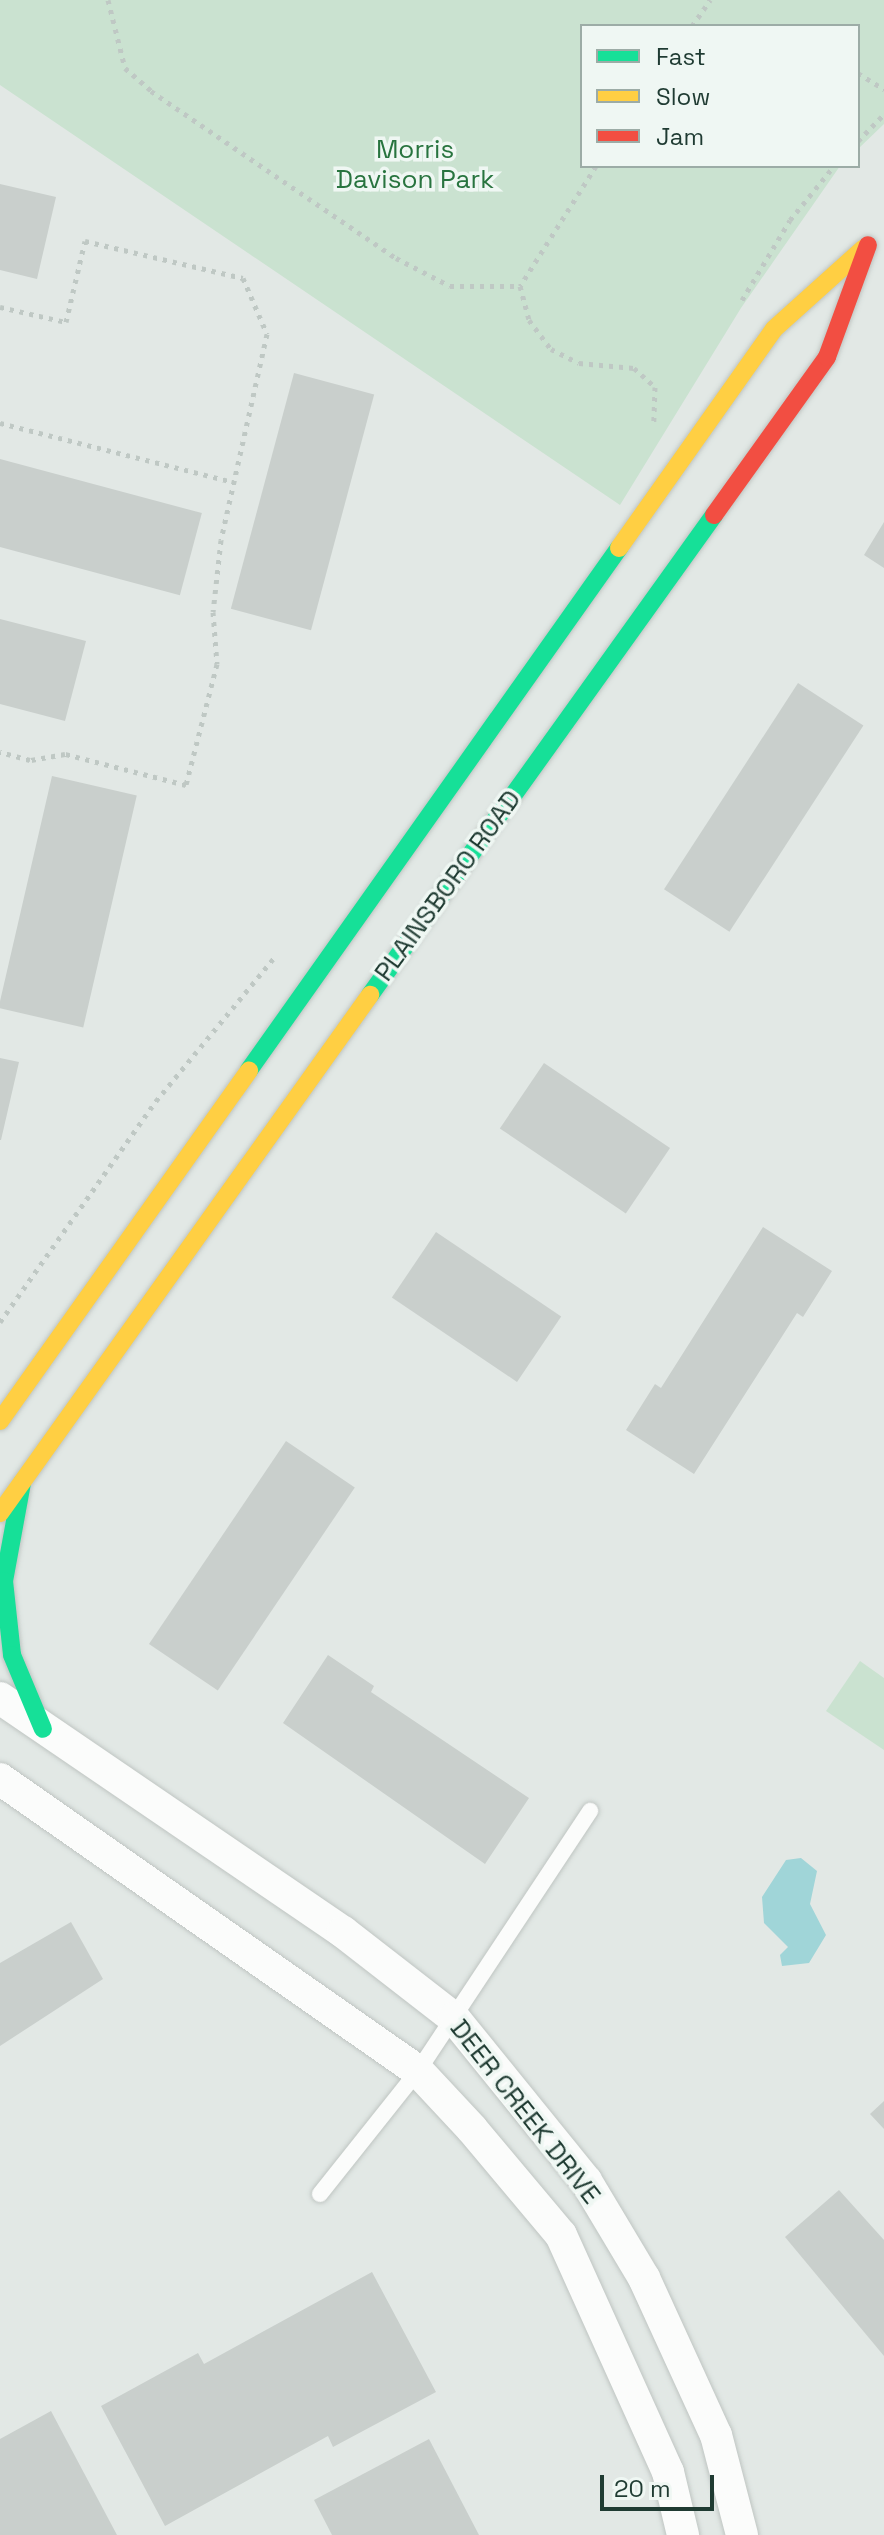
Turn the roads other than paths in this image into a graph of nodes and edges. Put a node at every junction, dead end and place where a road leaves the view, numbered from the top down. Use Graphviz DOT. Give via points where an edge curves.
graph roads {
  1 [pos="0,1421"];
  2 [pos="23,1483"];
  3 [pos="0,1513"];
  4 [pos="0,1698"];
  5 [pos="43,1729"];
  6 [pos="0,1779"];
  7 [pos="590,1811"];
  8 [pos="454,2018"];
  9 [pos="418,2071"];
  10 [pos="320,2194"];
  11 [pos="683,2535"];
  12 [pos="742,2535"];
  1 -- 2 [label="street, PLAINSBORO ROAD" via="774,329 872,239 827,357"];
  2 -- 3 [label="street, PLAINSBORO ROAD"];
  2 -- 5 [label="street" via="4,1581 12,1655"];
  4 -- 5 [label="street, DEER CREEK DRIVE"];
  5 -- 8 [label="street, DEER CREEK DRIVE" via="343,1932"];
  6 -- 9 [label="street, DEER CREEK DRIVE"];
  7 -- 8 [label="lane"];
  8 -- 9 [label="lane"];
  8 -- 12 [label="street, DEER CREEK DRIVE" via="586,2181 644,2278 716,2435"];
  9 -- 10 [label="lane"];
  9 -- 11 [label="street, DEER CREEK DRIVE" via="561,2235 668,2472"];
}
